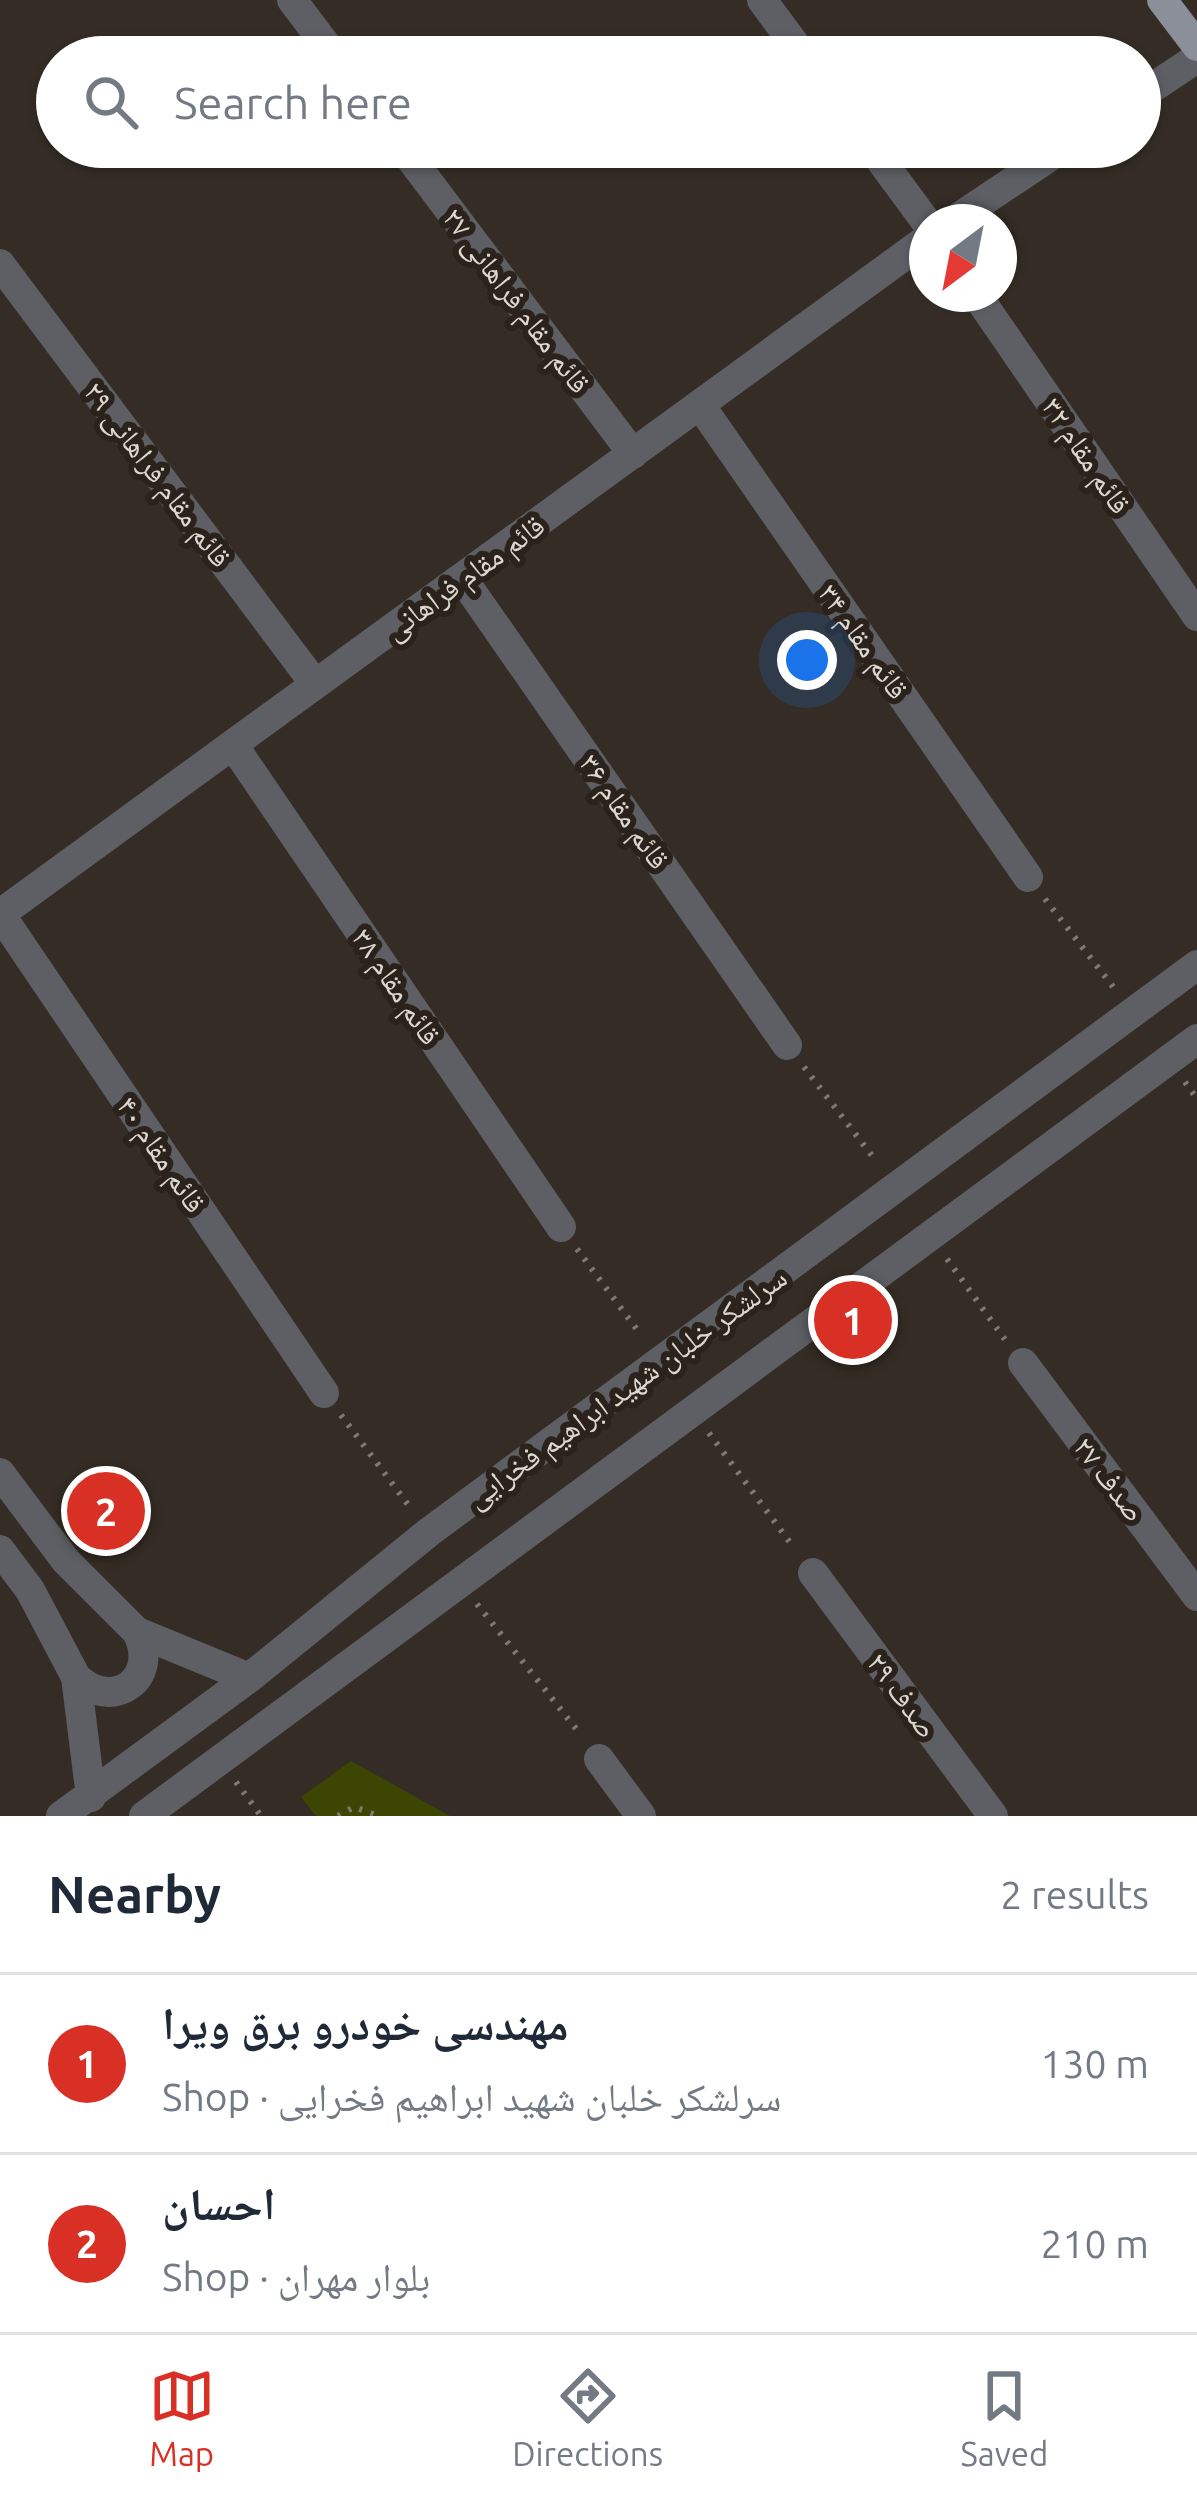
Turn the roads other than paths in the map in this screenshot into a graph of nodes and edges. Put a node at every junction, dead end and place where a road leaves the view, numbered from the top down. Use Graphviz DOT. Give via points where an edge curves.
graph roads {
  1 [pos="292,0"];
  2 [pos="762,0"];
  3 [pos="1162,0"];
  4 [pos="319,36"];
  5 [pos="789,36"];
  6 [pos="1197,46"];
  7 [pos="1197,58"];
  8 [pos="1161,82"];
  9 [pos="418,168"];
  10 [pos="886,168"];
  11 [pos="1033,168"];
  12 [pos="913,204"];
  13 [pos="979,204"];
  14 [pos="909,252"];
  15 [pos="0,264"];
  16 [pos="988,312"];
  17 [pos="700,405"];
  18 [pos="633,454"];
  19 [pos="462,578"];
  20 [pos="1197,616"];
  21 [pos="315,685"];
  22 [pos="232,745"];
  23 [pos="1028,877"];
  24 [pos="0,914"];
  25 [pos="1197,965"];
  26 [pos="1197,1039"];
  27 [pos="787,1045"];
  28 [pos="560,1227"];
  29 [pos="1023,1363"];
  30 [pos="324,1393"];
  31 [pos="0,1473"];
  32 [pos="0,1550"];
  33 [pos="813,1574"];
  34 [pos="1197,1596"];
  35 [pos="137,1632"];
  36 [pos="76,1677"];
  37 [pos="249,1678"];
  38 [pos="599,1759"];
  39 [pos="91,1797"];
  40 [pos="61,1816"];
  41 [pos="143,1816"];
  42 [pos="641,1816"];
  43 [pos="993,1816"];
  1 -- 4 [label="street"];
  2 -- 5 [label="street"];
  3 -- 6 [label="main road"];
  7 -- 8 [label="street"];
  9 -- 18 [label="street, قائم مقام فراهانی ۲۷"];
  10 -- 12 [label="street"];
  11 -- 13 [label="street"];
  14 -- 17 [label="street, قائم مقام فراهانی"];
  15 -- 21 [label="street, قائم مقام فراهانی ۲۹"];
  16 -- 20 [label="street, قائم مقام ۳۲"];
  17 -- 18 [label="street, قائم مقام فراهانی"];
  17 -- 23 [label="street, قائم مقام ۳۴"];
  18 -- 19 [label="street, قائم مقام فراهانی"];
  19 -- 21 [label="street, قائم مقام فراهانی"];
  19 -- 27 [label="street, قائم مقام ۳۶"];
  21 -- 22 [label="street, قائم مقام فراهانی"];
  22 -- 24 [label="street, قائم مقام فراهانی"];
  22 -- 28 [label="street, قائم مقام ۳۸"];
  24 -- 30 [label="street, قائم مقام ۴۰"];
  25 -- 37 [label="street, سرلشکر خلبان شهید ابراهیم فخرایی" via="429,1532"];
  26 -- 41 [label="street, سرلشکر خلبان شهید ابراهیم فخرایی"];
  29 -- 34 [label="street, صدف ۲۷"];
  31 -- 35 [label="street" via="65,1561"];
  32 -- 36 [label="street"];
  33 -- 43 [label="street, صدف ۲۹"];
  35 -- 36 [label="street" via="145,1654 130,1686 95,1691"];
  35 -- 37 [label="street"];
  36 -- 39 [label="street"];
  37 -- 39 [label="street, سرلشکر خلبان شهید ابراهیم فخرایی"];
  38 -- 42 [label="street"];
  39 -- 40 [label="street, سرلشکر خلبان شهید ابراهیم فخرایی"];
}
